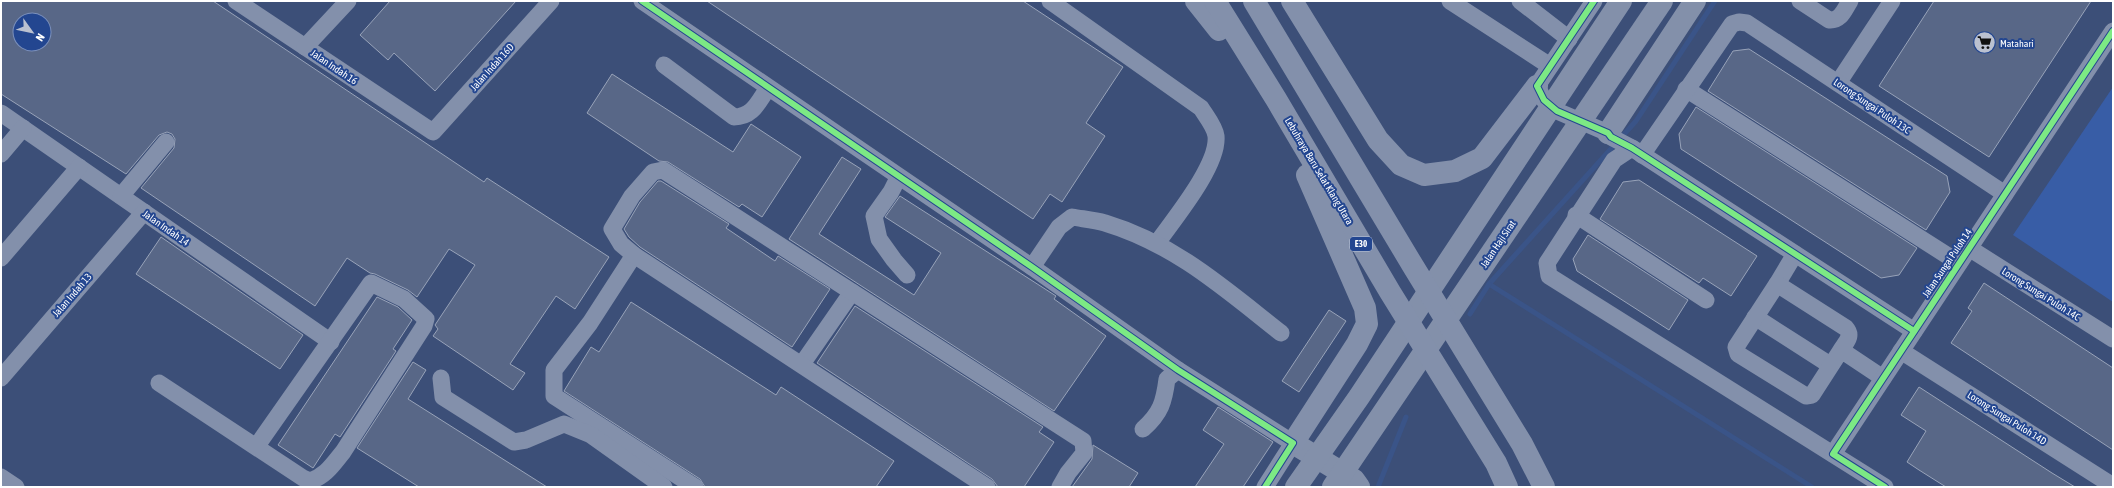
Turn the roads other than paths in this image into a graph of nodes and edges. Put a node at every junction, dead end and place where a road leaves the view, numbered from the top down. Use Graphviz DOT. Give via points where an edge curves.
graph roads {
  1 [pos="236,1"];
  2 [pos="348,1"];
  3 [pos="551,1"];
  4 [pos="642,1"];
  5 [pos="1050,1"];
  6 [pos="1196,1"];
  7 [pos="1215,1"];
  8 [pos="1254,1"];
  9 [pos="1271,1"];
  10 [pos="1292,1"];
  11 [pos="1450,1"];
  12 [pos="1520,1"];
  13 [pos="1594,1"];
  14 [pos="1621,1"];
  15 [pos="1662,1"];
  16 [pos="1694,1"];
  17 [pos="1800,1"];
  18 [pos="1850,1"];
  19 [pos="1888,3"];
  20 [pos="2112,36"];
  21 [pos="1569,39"];
  22 [pos="305,47"];
  23 [pos="664,65"];
  24 [pos="1550,66"];
  25 [pos="1838,83"];
  26 [pos="1537,86"];
  27 [pos="768,88"];
  28 [pos="1686,90"];
  29 [pos="1276,99"];
  30 [pos="1320,112"];
  31 [pos="1,113"];
  32 [pos="1288,119"];
  33 [pos="23,128"];
  34 [pos="433,132"];
  35 [pos="1610,135"];
  36 [pos="166,142"];
  37 [pos="1633,150"];
  38 [pos="1,154"];
  39 [pos="79,167"];
  40 [pos="898,178"];
  41 [pos="2005,194"];
  42 [pos="121,196"];
  43 [pos="144,212"];
  44 [pos="1576,215"];
  45 [pos="1157,243"];
  46 [pos="1969,248"];
  47 [pos="1795,254"];
  48 [pos="634,256"];
  49 [pos="1,258"];
  50 [pos="1959,263"];
  51 [pos="1032,267"];
  52 [pos="907,274"];
  53 [pos="1776,284"];
  54 [pos="852,292"];
  55 [pos="1706,300"];
  56 [pos="1755,317"];
  57 [pos="1914,331"];
  58 [pos="1281,333"];
  59 [pos="2113,339"];
  60 [pos="331,342"];
  61 [pos="1841,350"];
  62 [pos="1901,351"];
  63 [pos="802,364"];
  64 [pos="1830,366"];
  65 [pos="1178,370"];
  66 [pos="1,378"];
  67 [pos="441,378"];
  68 [pos="1884,378"];
  69 [pos="159,383"];
  70 [pos="1143,429"];
  71 [pos="1293,443"];
  72 [pos="256,447"];
  73 [pos="1833,454"];
  74 [pos="1,477"];
  75 [pos="2109,481"];
  76 [pos="16,487"];
  77 [pos="664,487"];
  78 [pos="695,487"];
  79 [pos="987,487"];
  80 [pos="1060,487"];
  81 [pos="1264,487"];
  82 [pos="1296,487"];
  83 [pos="1333,487"];
  84 [pos="1359,487"];
  85 [pos="1507,487"];
  86 [pos="1544,487"];
  87 [pos="1885,487"];
  1 -- 22 [label="street, Jalan Indah 16"];
  2 -- 22 [label="street"];
  3 -- 34 [label="street, Jalan Indah 16D"];
  4 -- 27 [label="street"];
  5 -- 45 [label="street" via="1201,108 1216,135 1214,152 1207,169"];
  6 -- 29 [label="highway"];
  7 -- 29 [label="highway, Lebuhraya Baru Selat Klang Utara / E30"];
  8 -- 30 [label="highway"];
  9 -- 30 [label="highway"];
  10 -- 26 [label="highway" via="1378,140 1401,165 1424,174 1455,171 1482,158"];
  11 -- 24 [label="street"];
  12 -- 21 [label="street"];
  13 -- 21 [label="street"];
  14 -- 82 [label="main road" via="1359,397"];
  15 -- 83 [label="main road, Jalan Haji Sirat"];
  16 -- 35 [label="main road"];
  17 -- 18 [label="street" via="1829,20 1839,18"];
  19 -- 25 [label="street"];
  20 -- 41 [label="street, Jalan Sungai Puloh 14"];
  21 -- 24 [label="street"];
  22 -- 34 [label="street, Jalan Indah 16"];
  23 -- 27 [label="street" via="734,117 744,117"];
  24 -- 26 [label="street"];
  25 -- 28 [label="street, Lorong Sungai Puloh 13C" via="1747,23 1739,22 1732,24"];
  25 -- 41 [label="street, Lorong Sungai Puloh 13C"];
  26 -- 35 [label="street" via="1544,100 1557,111"];
  27 -- 40 [label="street"];
  28 -- 37 [label="street"];
  28 -- 50 [label="street"];
  29 -- 32 [label="highway, Lebuhraya Baru Selat Klang Utara / E30"];
  30 -- 86 [label="highway" via="1522,444"];
  31 -- 33 [label="street, Jalan Indah 14"];
  32 -- 71 [label="highway" via="1308,179 1365,308 1367,324 1357,344"];
  32 -- 85 [label="highway, Lebuhraya Baru Selat Klang Utara / E30" via="1390,292 1496,463"];
  33 -- 38 [label="street"];
  33 -- 39 [label="street, Jalan Indah 14"];
  35 -- 37 [label="street"];
  36 -- 42 [label="street"];
  37 -- 44 [label="street" via="1614,160"];
  37 -- 47 [label="street"];
  39 -- 42 [label="street, Jalan Indah 14"];
  39 -- 49 [label="street"];
  40 -- 51 [label="street"];
  40 -- 52 [label="street" via="874,216 878,239"];
  41 -- 46 [label="street, Jalan Sungai Puloh 14"];
  42 -- 43 [label="street, Jalan Indah 14"];
  43 -- 60 [label="street, Jalan Indah 14"];
  43 -- 66 [label="street, Jalan Indah 13"];
  44 -- 55 [label="street"];
  44 -- 73 [label="street" via="1546,263 1549,276"];
  45 -- 51 [label="street" via="1104,223 1072,217 1059,228"];
  45 -- 58 [label="street" via="1188,261"];
  46 -- 50 [label="street, Jalan Sungai Puloh 14"];
  46 -- 59 [label="street, Lorong Sungai Puloh 14C"];
  47 -- 53 [label="street"];
  47 -- 57 [label="street"];
  48 -- 54 [label="street" via="621,244 612,229 619,214 652,172 663,170"];
  48 -- 63 [label="street"];
  48 -- 78 [label="street" via="590,324 554,370 554,396"];
  50 -- 57 [label="street, Jalan Sungai Puloh 14"];
  51 -- 65 [label="street"];
  53 -- 56 [label="street"];
  53 -- 61 [label="street" via="1846,328 1850,336"];
  54 -- 63 [label="street"];
  54 -- 80 [label="street" via="1083,441 1084,453"];
  56 -- 64 [label="street"];
  56 -- 64 [label="street" via="1736,347 1738,354 1806,396 1812,395"];
  57 -- 62 [label="street, Jalan Sungai Puloh 14"];
  60 -- 72 [label="street"];
  60 -- 72 [label="street" via="371,283 404,299 426,319 424,326 343,452 320,478 310,481"];
  61 -- 64 [label="street"];
  61 -- 68 [label="street"];
  62 -- 68 [label="street, Jalan Sungai Puloh 14"];
  62 -- 75 [label="street, Lorong Sungai Puloh 14D"];
  63 -- 79 [label="street"];
  65 -- 70 [label="street" via="1167,379 1164,401 1154,419"];
  65 -- 71 [label="street"];
  67 -- 77 [label="street" via="443,397 514,442 526,440 564,424 591,435"];
  68 -- 73 [label="street, Jalan Sungai Puloh 14"];
  69 -- 72 [label="street"];
  71 -- 81 [label="street"];
  71 -- 84 [label="main road" via="1354,480"];
  73 -- 87 [label="street"];
  74 -- 76 [label="street"];
}
